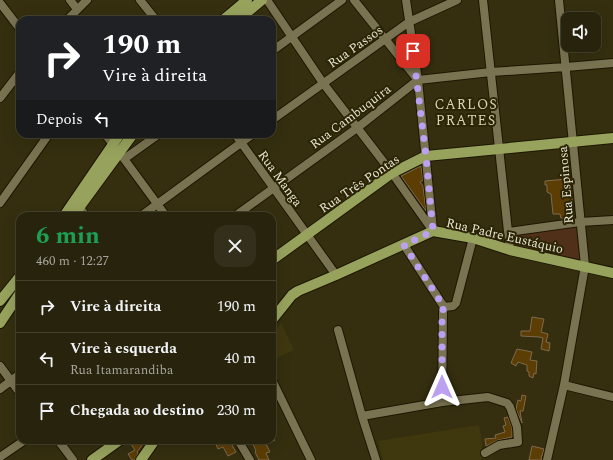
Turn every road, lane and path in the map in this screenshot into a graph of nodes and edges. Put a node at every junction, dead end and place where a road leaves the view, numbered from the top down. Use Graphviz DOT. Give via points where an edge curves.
graph roads {
  1 [pos="70,0"];
  2 [pos="87,0"];
  3 [pos="140,0"];
  4 [pos="247,0"];
  5 [pos="342,0"];
  6 [pos="354,0"];
  7 [pos="406,0"];
  8 [pos="457,0"];
  9 [pos="483,0"];
  10 [pos="559,0"];
  11 [pos="260,1"];
  12 [pos="0,3"];
  13 [pos="77,9"];
  14 [pos="71,16"];
  15 [pos="152,16"];
  16 [pos="228,16"];
  17 [pos="243,16"];
  18 [pos="274,16"];
  19 [pos="276,18"];
  20 [pos="409,22"];
  21 [pos="16,24"];
  22 [pos="292,36"];
  23 [pos="385,39"];
  24 [pos="276,48"];
  25 [pos="613,63"];
  26 [pos="566,67"];
  27 [pos="491,72"];
  28 [pos="16,77"];
  29 [pos="418,80"];
  30 [pos="323,83"];
  31 [pos="0,98"];
  32 [pos="276,117"];
  33 [pos="357,128"];
  34 [pos="46,138"];
  35 [pos="108,138"];
  36 [pos="120,138"];
  37 [pos="129,138"];
  38 [pos="149,138"];
  39 [pos="238,138"];
  40 [pos="248,138"];
  41 [pos="613,138"];
  42 [pos="573,142"];
  43 [pos="241,143"];
  44 [pos="499,149"];
  45 [pos="118,151"];
  46 [pos="426,156"];
  47 [pos="392,173"];
  48 [pos="273,188"];
  49 [pos="0,203"];
  50 [pos="157,205"];
  51 [pos="79,207"];
  52 [pos="67,212"];
  53 [pos="76,212"];
  54 [pos="83,212"];
  55 [pos="147,212"];
  56 [pos="163,212"];
  57 [pos="240,212"];
  58 [pos="613,220"];
  59 [pos="580,222"];
  60 [pos="433,231"];
  61 [pos="508,232"];
  62 [pos="307,234"];
  63 [pos="473,238"];
  64 [pos="404,245"];
  65 [pos="510,250"];
  66 [pos="276,257"];
  67 [pos="585,266"];
  68 [pos="613,273"];
  69 [pos="336,275"];
  70 [pos="16,281"];
  71 [pos="16,299"];
  72 [pos="0,301"];
  73 [pos="444,307"];
  74 [pos="276,315"];
  75 [pos="0,323"];
  76 [pos="338,330"];
  77 [pos="0,366"];
  78 [pos="16,377"];
  79 [pos="10,381"];
  80 [pos="564,385"];
  81 [pos="0,388"];
  82 [pos="16,388"];
  83 [pos="276,388"];
  84 [pos="613,397"];
  85 [pos="442,402"];
  86 [pos="362,416"];
  87 [pos="19,444"];
  88 [pos="61,444"];
  89 [pos="114,444"];
  90 [pos="152,444"];
  91 [pos="240,444"];
  92 [pos="485,453"];
  93 [pos="0,457"];
  94 [pos="73,460"];
  95 [pos="92,460"];
  96 [pos="141,460"];
  97 [pos="250,460"];
  98 [pos="312,460"];
  99 [pos="376,460"];
  100 [pos="547,460"];
  1 -- 13 [label="street"];
  2 -- 13 [label="street"];
  3 -- 15 [label="street"];
  4 -- 16 [label="main road"];
  5 -- 22 [label="street"];
  6 -- 23 [label="street"];
  7 -- 20 [label="street"];
  8 -- 20 [label="street, Rua Passos"];
  9 -- 27 [label="street"];
  10 -- 26 [label="street, Rua Espinosa"];
  11 -- 17 [label="main road"];
  11 -- 18 [label="street"];
  12 -- 21 [label="street"];
  13 -- 14 [label="street"];
  19 -- 22 [label="street"];
  20 -- 23 [label="street, Rua Passos"];
  20 -- 29 [label="street"];
  22 -- 24 [label="street"];
  22 -- 30 [label="street"];
  23 -- 29 [label="street"];
  23 -- 30 [label="street, Rua Passos"];
  25 -- 26 [label="street"];
  26 -- 27 [label="street"];
  26 -- 42 [label="street, Rua Espinosa"];
  27 -- 29 [label="street"];
  27 -- 44 [label="street"];
  28 -- 31 [label="street"];
  29 -- 33 [label="street, Rua Cambuquira"];
  29 -- 46 [label="street"];
  30 -- 32 [label="street, Rua Passos"];
  30 -- 33 [label="street"];
  33 -- 47 [label="street"];
  33 -- 48 [label="street, Rua Cambuquira"];
  34 -- 49 [label="street"];
  35 -- 45 [label="street"];
  36 -- 45 [label="main road"];
  37 -- 45 [label="main road"];
  38 -- 45 [label="street"];
  39 -- 43 [label="street, Rua Manga"];
  40 -- 43 [label="street"];
  41 -- 42 [label="main road, Rua Três Pontas"];
  42 -- 44 [label="main road, Rua Três Pontas"];
  42 -- 59 [label="street, Rua Espinosa"];
  43 -- 48 [label="street, Rua Manga"];
  43 -- 50 [label="street"];
  44 -- 46 [label="main road, Rua Três Pontas"];
  44 -- 61 [label="street"];
  45 -- 50 [label="street"];
  45 -- 51 [label="main road"];
  45 -- 52 [label="main road"];
  46 -- 47 [label="main road, Rua Três Pontas"];
  46 -- 60 [label="street"];
  47 -- 60 [label="street"];
  47 -- 62 [label="main road, Rua Três Pontas"];
  48 -- 57 [label="street, Rua Cambuquira"];
  48 -- 62 [label="street, Rua Manga"];
  50 -- 55 [label="street"];
  50 -- 56 [label="street"];
  51 -- 53 [label="main road"];
  51 -- 54 [label="street"];
  58 -- 59 [label="street"];
  59 -- 61 [label="street"];
  59 -- 67 [label="street, Rua Espinosa"];
  60 -- 63 [label="main road, Rua Padre Eustáquio"];
  60 -- 64 [label="main road, Rua Padre Eustáquio"];
  61 -- 65 [label="street"];
  62 -- 66 [label="main road, Rua Três Pontas"];
  62 -- 69 [label="street, Rua Manga"];
  63 -- 65 [label="main road, Rua Padre Eustáquio"];
  63 -- 73 [label="street" via="456,303"];
  64 -- 69 [label="main road, Rua Padre Eustáquio"];
  64 -- 73 [label="street"];
  65 -- 67 [label="main road, Rua Padre Eustáquio"];
  67 -- 68 [label="main road, Rua Padre Eustáquio"];
  67 -- 80 [label="street, Rua Espinosa"];
  69 -- 74 [label="main road, Rua Padre Eustáquio" via="298,291"];
  70 -- 72 [label="main road"];
  71 -- 75 [label="main road"];
  73 -- 85 [label="street"];
  76 -- 86 [label="street"];
  77 -- 79 [label="street"];
  78 -- 79 [label="street"];
  79 -- 81 [label="street"];
  79 -- 82 [label="street"];
  80 -- 84 [label="street"];
  80 -- 100 [label="street, Rua Espinosa"];
  83 -- 98 [label="street"];
  85 -- 86 [label="street"];
  85 -- 92 [label="street" via="488,397 507,403 517,427 518,442 499,446"];
  86 -- 99 [label="street"];
  87 -- 93 [label="street"];
  88 -- 94 [label="street"];
  89 -- 95 [label="main road"];
  90 -- 96 [label="main road"];
  91 -- 97 [label="street"];
}
